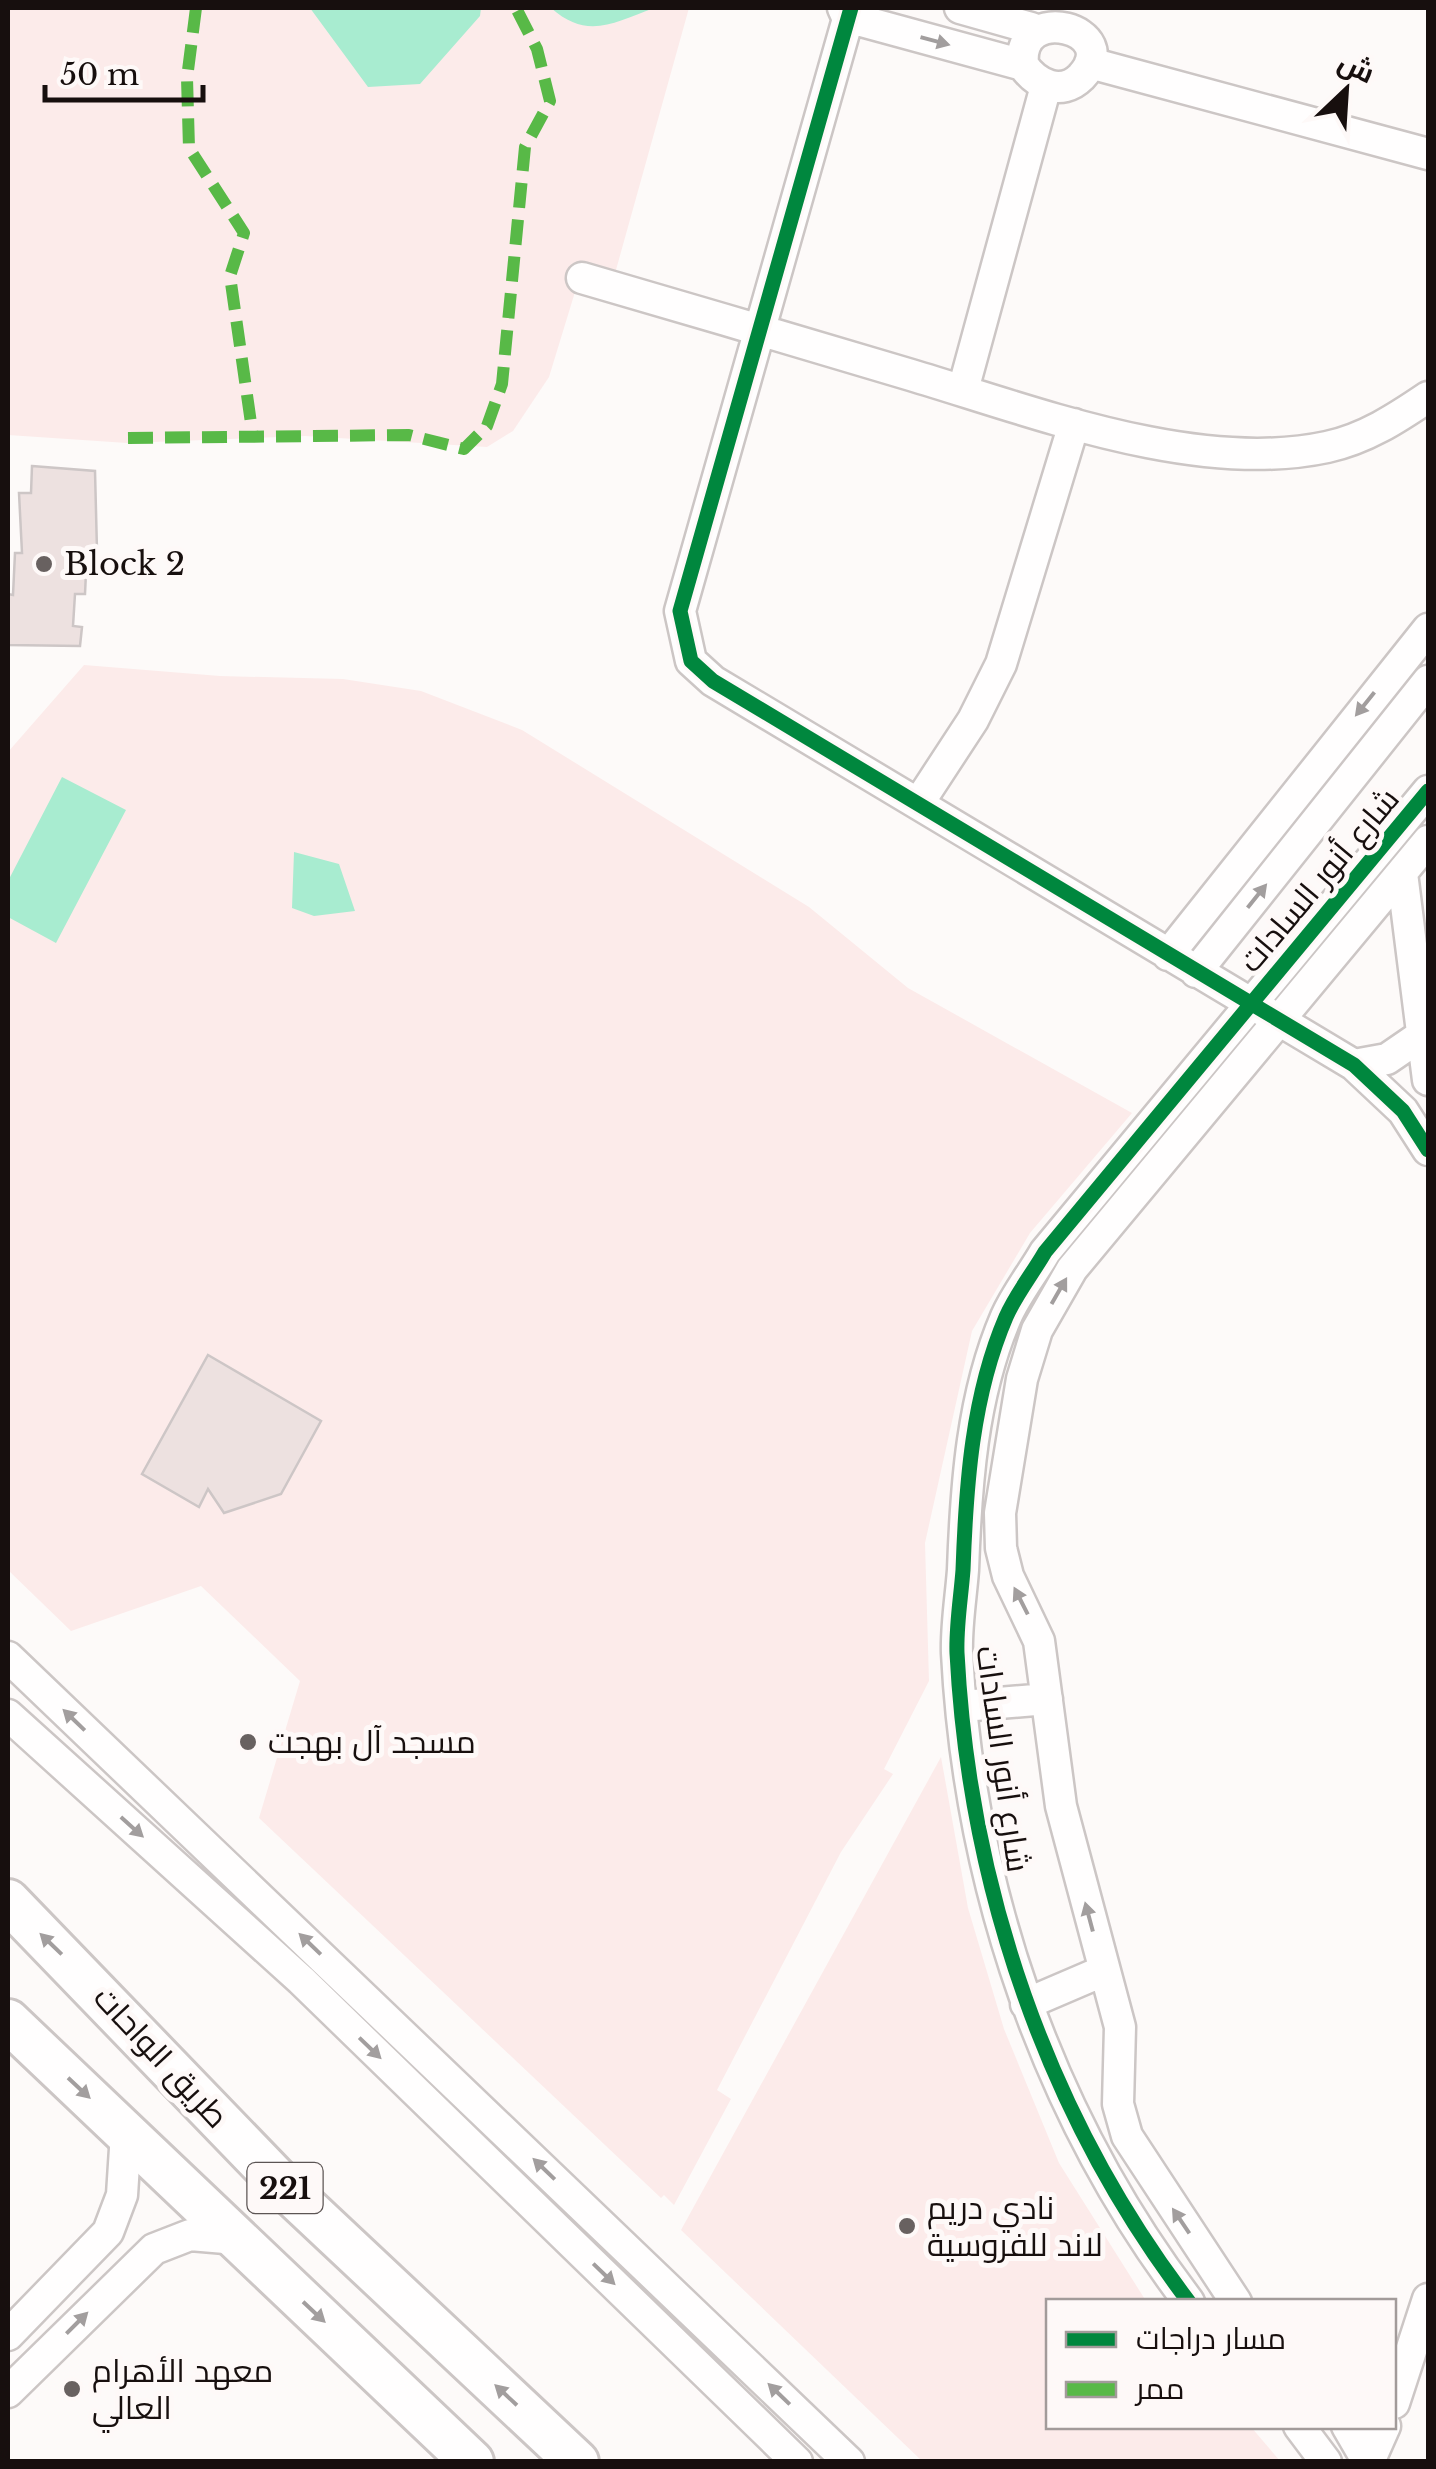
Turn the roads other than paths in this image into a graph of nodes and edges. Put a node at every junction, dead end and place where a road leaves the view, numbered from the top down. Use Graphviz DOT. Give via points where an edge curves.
graph roads {
  1 [pos="960,8"];
  2 [pos="847,11"];
  3 [pos="1063,12"];
  4 [pos="1030,28"];
  5 [pos="1090,63"];
  6 [pos="1023,64"];
  7 [pos="1046,86"];
  8 [pos="1428,154"];
  9 [pos="582,278"];
  10 [pos="761,330"];
  11 [pos="963,390"];
  12 [pos="1428,397"];
  13 [pos="1074,424"];
  14 [pos="1428,629"];
  15 [pos="1428,681"];
  16 [pos="1428,790"];
  17 [pos="920,801"];
  18 [pos="1428,840"];
  19 [pos="1402,873"];
  20 [pos="1168,955"];
  21 [pos="1196,972"];
  22 [pos="1251,1005"];
  23 [pos="1280,1023"];
  24 [pos="1422,1035"];
  25 [pos="1354,1065"];
  26 [pos="1428,1080"];
  27 [pos="1428,1150"];
  28 [pos="8,1657"];
  29 [pos="1047,1699"];
  30 [pos="962,1706"];
  31 [pos="8,1714"];
  32 [pos="8,1901"];
  33 [pos="1103,1972"];
  34 [pos="1026,2004"];
  35 [pos="8,2021"];
  36 [pos="126,2133"];
  37 [pos="237,2239"];
  38 [pos="1428,2298"];
  39 [pos="1187,2299"];
  40 [pos="1234,2299"];
  41 [pos="8,2335"];
  42 [pos="8,2392"];
  43 [pos="1396,2397"];
  44 [pos="1301,2429"];
  45 [pos="1349,2429"];
  46 [pos="1383,2429"];
  47 [pos="472,2462"];
  48 [pos="577,2462"];
  49 [pos="797,2462"];
  50 [pos="849,2462"];
  51 [pos="1326,2462"];
  52 [pos="1368,2462"];
  1 -- 4 [label="street"];
  2 -- 6 [label="street, one-way"];
  2 -- 10 [label="street"];
  3 -- 4 [label="street"];
  3 -- 5 [label="street" via="1091,43"];
  4 -- 6 [label="street" via="1021,45"];
  5 -- 7 [label="street" via="1064,87"];
  5 -- 8 [label="street"];
  6 -- 7 [label="street"];
  7 -- 11 [label="street"];
  9 -- 10 [label="street"];
  10 -- 11 [label="street"];
  10 -- 17 [label="street" via="680,612 690,661 713,681"];
  11 -- 13 [label="street"];
  12 -- 13 [label="street" via="1388,425 1328,447 1262,453"];
  13 -- 17 [label="street" via="1001,664"];
  14 -- 20 [label="street, one-way"];
  21 -- 15 [label="street, one-way"];
  16 -- 22 [label="street, شارع أنور السادات"];
  17 -- 20 [label="street"];
  18 -- 19 [label="street, شارع أنور السادات"];
  19 -- 23 [label="street, شارع أنور السادات"];
  19 -- 24 [label="street"];
  20 -- 21 [label="street"];
  21 -- 22 [label="street"];
  22 -- 23 [label="street"];
  22 -- 30 [label="street, شارع أنور السادات" via="1045,1252 1008,1314 988,1370 964,1512 957,1650"];
  23 -- 25 [label="street"];
  29 -- 23 [label="street, شارع أنور السادات, one-way" via="1039,1640 1001,1548 1009,1446 1037,1330 1072,1269"];
  24 -- 25 [label="street" via="1386,1058"];
  24 -- 26 [label="street"];
  25 -- 27 [label="street" via="1402,1111"];
  50 -- 28 [label="street, one-way"];
  29 -- 30 [label="street"];
  33 -- 29 [label="street, شارع أنور السادات, one-way" via="1061,1806"];
  30 -- 34 [label="street, شارع أنور السادات" via="990,1877"];
  31 -- 49 [label="street, one-way" via="301,1980"];
  48 -- 32 [label="highway, طريق الواحات / 221, one-way" via="284,2187"];
  33 -- 34 [label="street"];
  40 -- 33 [label="street, شارع أنور السادات, one-way" via="1126,2136 1118,2104 1120,2028"];
  34 -- 39 [label="street, شارع أنور السادات" via="1102,2170 1143,2242"];
  35 -- 36 [label="highway, 221, one-way"];
  36 -- 37 [label="highway, 221"];
  36 -- 41 [label="street" via="122,2195 108,2232"];
  42 -- 37 [label="street, one-way" via="154,2249 190,2235"];
  37 -- 47 [label="highway, 221, one-way"];
  38 -- 43 [label="street"];
  44 -- 51 [label="street"];
  45 -- 52 [label="street"];
  46 -- 52 [label="street"];
}
